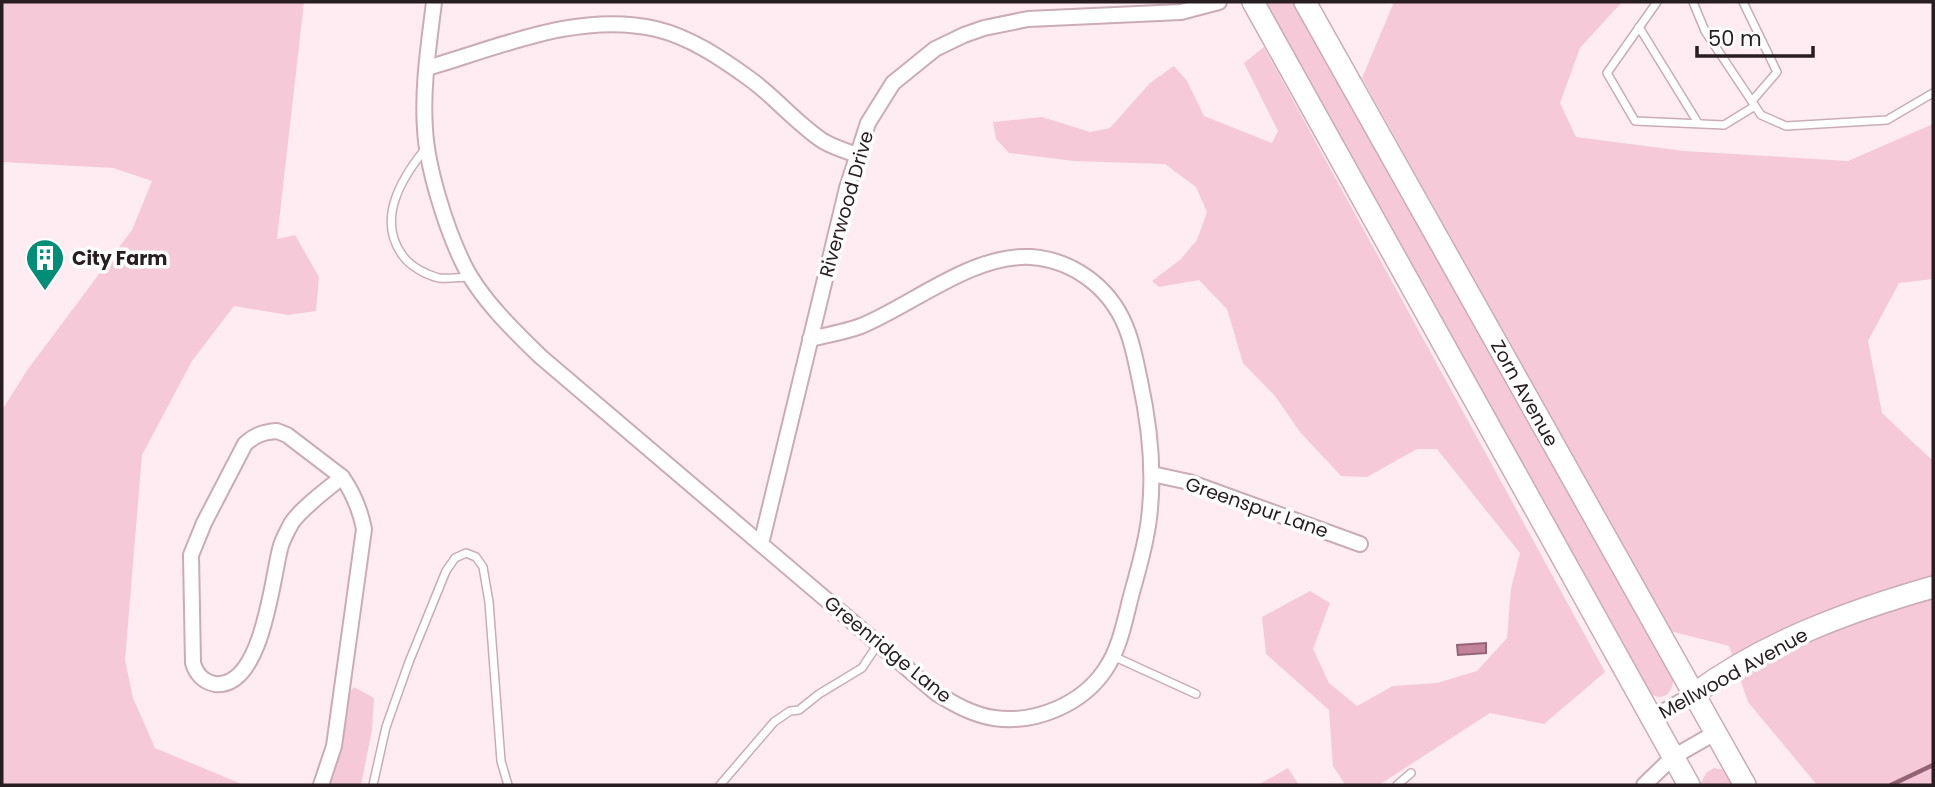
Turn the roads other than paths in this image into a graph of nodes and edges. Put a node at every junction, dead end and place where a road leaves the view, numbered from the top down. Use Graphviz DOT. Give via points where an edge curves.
graph roads {
  1 [pos="434,2"];
  2 [pos="1219,2"];
  3 [pos="1253,2"];
  4 [pos="1305,2"];
  5 [pos="1657,2"];
  6 [pos="1693,2"];
  7 [pos="1743,2"];
  8 [pos="1639,27"];
  9 [pos="427,68"];
  10 [pos="1933,93"];
  11 [pos="1753,104"];
  12 [pos="1698,123"];
  13 [pos="428,146"];
  14 [pos="857,155"];
  15 [pos="472,277"];
  16 [pos="810,339"];
  17 [pos="1152,474"];
  18 [pos="342,477"];
  19 [pos="761,544"];
  20 [pos="1360,544"];
  21 [pos="1933,587"];
  22 [pos="878,643"];
  23 [pos="1113,656"];
  24 [pos="1196,694"];
  25 [pos="1694,694"];
  26 [pos="1652,718"];
  27 [pos="1715,733"];
  28 [pos="1673,757"];
  29 [pos="1411,773"];
  30 [pos="321,785"];
  31 [pos="373,785"];
  32 [pos="508,785"];
  33 [pos="719,785"];
  34 [pos="1397,785"];
  35 [pos="1644,785"];
  36 [pos="1689,785"];
  37 [pos="1745,785"];
  1 -- 9 [label="street, Greenridge Lane"];
  2 -- 14 [label="street, Riverwood Drive" via="1169,13 1028,19 964,35 935,50 892,83 868,123"];
  3 -- 26 [label="main road"];
  4 -- 25 [label="main road, Zorn Avenue"];
  5 -- 8 [label="lane"];
  6 -- 11 [label="lane" via="1705,32"];
  7 -- 11 [label="lane" via="1777,72"];
  8 -- 12 [label="lane"];
  8 -- 12 [label="lane" via="1607,73 1635,121"];
  9 -- 13 [label="street, Greenridge Lane"];
  9 -- 14 [label="street" via="573,27 646,27 712,53 752,80 825,143"];
  10 -- 11 [label="lane" via="1887,120 1786,126 1761,115"];
  11 -- 12 [label="lane" via="1724,124"];
  13 -- 15 [label="street, Greenridge Lane" via="439,200"];
  13 -- 15 [label="lane" via="399,187 392,235 397,249 418,269 439,278"];
  14 -- 16 [label="street, Riverwood Drive"];
  15 -- 19 [label="street, Greenridge Lane" via="513,330 541,357"];
  16 -- 17 [label="street, Greenridge Lane" via="861,326 995,261 1032,257 1067,266 1107,295 1126,328 1151,435"];
  16 -- 19 [label="street, Riverwood Drive"];
  17 -- 20 [label="street, Greenspur Lane" via="1189,482"];
  17 -- 23 [label="street, Greenridge Lane" via="1142,555"];
  18 -- 18 [label="street" via="277,431 265,432 245,444 191,555 193,663 200,677 226,683 255,653 280,547 293,520"];
  18 -- 30 [label="street" via="353,493 364,529 334,746"];
  19 -- 22 [label="street, Greenridge Lane"];
  21 -- 25 [label="main road, Mellwood Avenue" via="1797,635 1734,667"];
  22 -- 23 [label="street, Greenridge Lane" via="951,702 995,718 1030,716 1070,703 1099,678"];
  22 -- 33 [label="lane" via="862,668 774,722"];
  23 -- 24 [label="lane"];
  25 -- 26 [label="street, Mellwood Avenue"];
  25 -- 27 [label="main road, Zorn Avenue"];
  26 -- 28 [label="main road"];
  27 -- 28 [label="street"];
  27 -- 37 [label="main road, Zorn Avenue"];
  28 -- 35 [label="street"];
  28 -- 36 [label="main road"];
  29 -- 34 [label="lane"];
  31 -- 32 [label="lane" via="386,727 409,662 446,571 455,558 466,553 483,567 500,761"];
}
